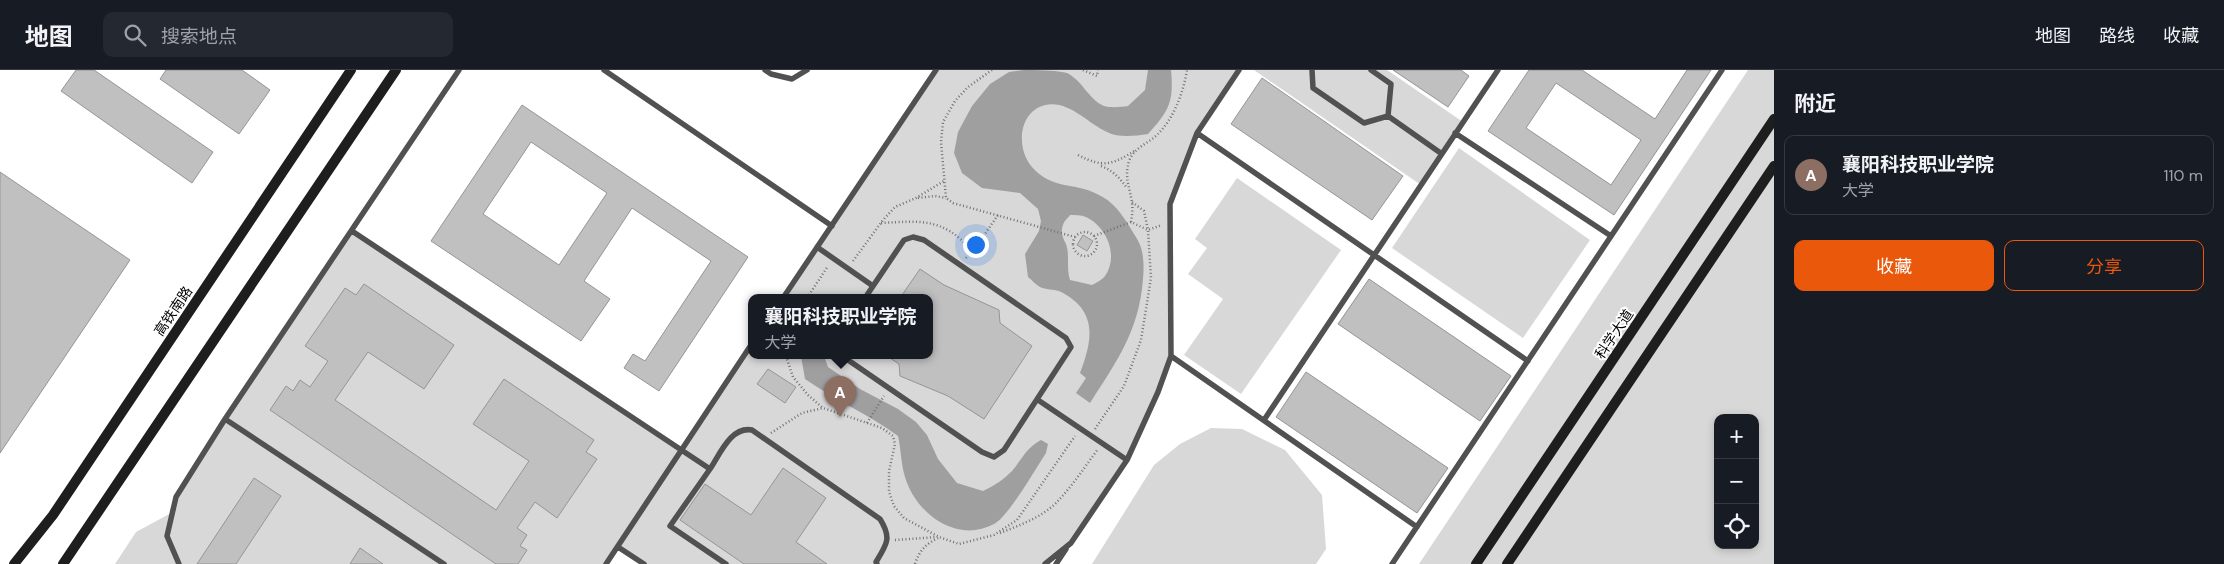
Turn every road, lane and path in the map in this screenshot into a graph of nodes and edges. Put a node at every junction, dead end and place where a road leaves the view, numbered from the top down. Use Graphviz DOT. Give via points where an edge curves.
graph roads {
  1 [pos="351,70"];
  2 [pos="396,70"];
  3 [pos="459,70"];
  4 [pos="604,70"];
  5 [pos="765,70"];
  6 [pos="807,70"];
  7 [pos="936,70"];
  8 [pos="992,70"];
  9 [pos="1083,70"];
  10 [pos="1098,70"];
  11 [pos="1187,70"];
  12 [pos="1239,70"];
  13 [pos="1312,70"];
  14 [pos="1370,70"];
  15 [pos="1498,70"];
  16 [pos="1722,70"];
  17 [pos="1388,116"];
  18 [pos="1774,119"];
  19 [pos="1196,133"];
  20 [pos="1456,133"];
  21 [pos="1137,149"];
  22 [pos="1078,154"];
  23 [pos="1442,154"];
  24 [pos="1092,162"];
  25 [pos="1774,166"];
  26 [pos="944,181"];
  27 [pos="1127,189"];
  28 [pos="916,198"];
  29 [pos="946,198"];
  30 [pos="1132,202"];
  31 [pos="998,216"];
  32 [pos="1130,222"];
  33 [pos="1170,222"];
  34 [pos="881,223"];
  35 [pos="832,226"];
  36 [pos="1148,230"];
  37 [pos="352,231"];
  38 [pos="1094,236"];
  39 [pos="1611,236"];
  40 [pos="1075,237"];
  41 [pos="817,247"];
  42 [pos="971,250"];
  43 [pos="1374,255"];
  44 [pos="834,258"];
  45 [pos="961,266"];
  46 [pos="848,268"];
  47 [pos="874,286"];
  48 [pos="786,294"];
  49 [pos="810,294"];
  50 [pos="868,294"];
  51 [pos="748,349"];
  52 [pos="1171,356"];
  53 [pos="787,359"];
  54 [pos="848,359"];
  55 [pos="1528,361"];
  56 [pos="883,398"];
  57 [pos="1038,400"];
  58 [pos="823,408"];
  59 [pos="226,419"];
  60 [pos="1264,420"];
  61 [pos="866,423"];
  62 [pos="1080,429"];
  63 [pos="1090,436"];
  64 [pos="764,438"];
  65 [pos="1102,443"];
  66 [pos="681,449"];
  67 [pos="1127,460"];
  68 [pos="710,469"];
  69 [pos="1417,527"];
  70 [pos="994,535"];
  71 [pos="939,537"];
  72 [pos="887,540"];
  73 [pos="1071,543"];
  74 [pos="618,547"];
  75 [pos="876,563"];
  76 [pos="14,564"];
  77 [pos="63,564"];
  78 [pos="179,564"];
  79 [pos="444,564"];
  80 [pos="606,564"];
  81 [pos="644,564"];
  82 [pos="726,564"];
  83 [pos="915,564"];
  84 [pos="1045,564"];
  85 [pos="1056,564"];
  86 [pos="1392,564"];
  87 [pos="1476,564"];
  88 [pos="1507,564"];
  1 -- 76 [label="main road, 高铁南路" via="52,515"];
  2 -- 77 [label="main road"];
  3 -- 37 [label="lane"];
  4 -- 35 [label="lane"];
  5 -- 6 [label="lane" via="792,79"];
  7 -- 35 [label="lane"];
  8 -- 26 [label="path" via="955,101 944,122 941,142"];
  9 -- 10 [label="path" via="1097,76"];
  11 -- 21 [label="path" via="1179,101 1170,118 1156,135"];
  12 -- 19 [label="lane"];
  13 -- 17 [label="lane" via="1313,88 1364,123"];
  14 -- 17 [label="lane" via="1391,84"];
  15 -- 20 [label="lane"];
  16 -- 39 [label="lane"];
  17 -- 23 [label="lane"];
  18 -- 87 [label="main road, 科学大道"];
  19 -- 33 [label="lane" via="1170,204"];
  19 -- 43 [label="lane"];
  20 -- 23 [label="lane"];
  20 -- 39 [label="lane"];
  21 -- 24 [label="path" via="1121,160 1104,165"];
  21 -- 27 [label="path" via="1129,160"];
  22 -- 24 [label="path"];
  23 -- 43 [label="lane"];
  24 -- 27 [label="path" via="1107,168"];
  25 -- 88 [label="main road"];
  26 -- 28 [label="path"];
  26 -- 29 [label="path"];
  27 -- 30 [label="path"];
  28 -- 29 [label="path"];
  28 -- 34 [label="path" via="895,207"];
  29 -- 31 [label="path"];
  30 -- 32 [label="path"];
  30 -- 36 [label="path" via="1144,211"];
  31 -- 40 [label="path"];
  31 -- 42 [label="path"];
  32 -- 36 [label="path"];
  32 -- 38 [label="path"];
  33 -- 36 [label="path"];
  33 -- 52 [label="lane"];
  34 -- 42 [label="path" via="922,220 946,229"];
  34 -- 46 [label="path"];
  35 -- 41 [label="lane"];
  36 -- 63 [label="path" via="1151,278 1141,340 1124,386"];
  37 -- 59 [label="lane"];
  37 -- 66 [label="lane"];
  38 -- 40 [label="path" via="1084,232"];
  38 -- 40 [label="path" via="1097,247 1092,254 1084,256 1074,249"];
  39 -- 55 [label="lane"];
  41 -- 44 [label="lane"];
  41 -- 48 [label="lane"];
  42 -- 45 [label="path"];
  43 -- 55 [label="lane"];
  43 -- 60 [label="lane"];
  44 -- 46 [label="lane"];
  44 -- 49 [label="path"];
  45 -- 47 [label="lane" via="924,240 913,237 904,240"];
  45 -- 57 [label="lane" via="1066,338 1071,347"];
  46 -- 47 [label="lane"];
  47 -- 50 [label="lane"];
  51 -- 66 [label="lane"];
  52 -- 60 [label="lane"];
  52 -- 67 [label="lane"];
  53 -- 58 [label="path" via="794,377"];
  54 -- 57 [label="lane" via="982,452 994,457 1004,450"];
  55 -- 69 [label="lane"];
  56 -- 61 [label="path"];
  57 -- 62 [label="lane"];
  58 -- 61 [label="path"];
  58 -- 64 [label="path" via="802,413"];
  59 -- 78 [label="lane" via="176,496 167,536"];
  59 -- 79 [label="lane"];
  60 -- 69 [label="lane"];
  61 -- 71 [label="path" via="893,436 895,444 889,470 889,492 894,506 904,518"];
  62 -- 63 [label="lane"];
  62 -- 70 [label="path" via="1017,520"];
  63 -- 65 [label="lane"];
  64 -- 68 [label="lane" via="744,428 733,435"];
  64 -- 72 [label="lane" via="880,519 888,531"];
  65 -- 67 [label="lane"];
  65 -- 70 [label="path" via="1054,505 1025,523"];
  66 -- 68 [label="lane"];
  66 -- 74 [label="lane"];
  67 -- 73 [label="lane"];
  68 -- 82 [label="lane" via="670,526"];
  69 -- 86 [label="lane"];
  70 -- 71 [label="path" via="958,544"];
  71 -- 72 [label="path"];
  71 -- 83 [label="path" via="927,544"];
  72 -- 75 [label="lane"];
  73 -- 84 [label="lane"];
  73 -- 85 [label="lane"];
  74 -- 80 [label="lane"];
  74 -- 81 [label="lane"];
}
